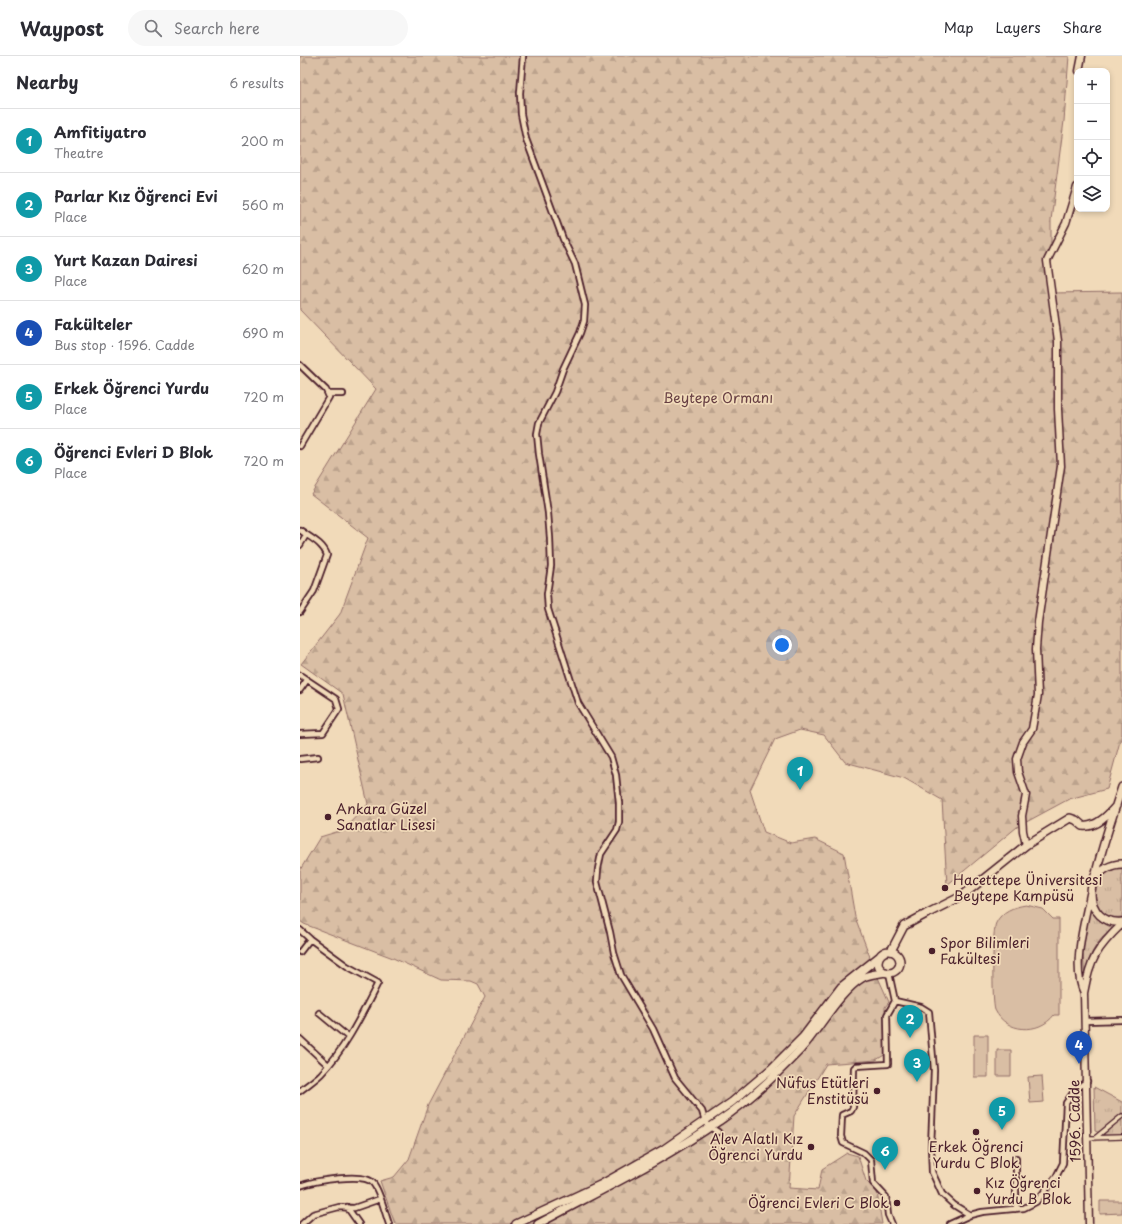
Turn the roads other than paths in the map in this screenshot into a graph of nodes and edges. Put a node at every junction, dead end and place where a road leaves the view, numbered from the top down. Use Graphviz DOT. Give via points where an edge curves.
graph roads {
  1 [pos="523,56"];
  2 [pos="1082,56"];
  3 [pos="1080,68"];
  4 [pos="1074,197"];
  5 [pos="300,365"];
  6 [pos="328,394"];
  7 [pos="343,394"];
  8 [pos="302,439"];
  9 [pos="300,446"];
  10 [pos="300,530"];
  11 [pos="306,535"];
  12 [pos="300,545"];
  13 [pos="300,612"];
  14 [pos="300,675"];
  15 [pos="306,680"];
  16 [pos="300,690"];
  17 [pos="300,734"];
  18 [pos="318,757"];
  19 [pos="300,759"];
  20 [pos="1122,787"];
  21 [pos="1116,806"];
  22 [pos="1026,845"];
  23 [pos="1122,864"];
  24 [pos="1094,879"];
  25 [pos="1091,892"];
  26 [pos="1122,923"];
  27 [pos="300,930"];
  28 [pos="310,939"];
  29 [pos="891,951"];
  30 [pos="300,952"];
  31 [pos="880,956"];
  32 [pos="887,972"];
  33 [pos="1084,993"];
  34 [pos="895,1001"];
  35 [pos="320,1013"];
  36 [pos="1122,1020"];
  37 [pos="1085,1021"];
  38 [pos="348,1037"];
  39 [pos="300,1039"];
  40 [pos="328,1065"];
  41 [pos="1087,1080"];
  42 [pos="300,1091"];
  43 [pos="702,1111"];
  44 [pos="712,1116"];
  45 [pos="1122,1116"];
  46 [pos="710,1124"];
  47 [pos="1088,1138"];
  48 [pos="1096,1138"];
  49 [pos="1122,1138"];
  50 [pos="1016,1158"];
  51 [pos="300,1186"];
  52 [pos="380,1199"];
  53 [pos="347,1208"];
  54 [pos="1016,1209"];
  55 [pos="970,1215"];
  56 [pos="302,1224"];
  57 [pos="359,1224"];
  58 [pos="389,1224"];
  59 [pos="516,1224"];
  60 [pos="538,1224"];
  61 [pos="892,1224"];
  62 [pos="950,1224"];
  63 [pos="1089,1224"];
  1 -- 43 [label="street" via="520,93 526,139 563,239 575,264 585,305 580,334 555,392 542,414 538,430 548,513 551,566 548,609 578,703 611,757 616,775 619,822 617,830 601,854 597,882 614,953 621,975 653,1028 675,1078"];
  2 -- 3 [label="street"];
  4 -- 22 [label="street" via="1066,223 1047,261 1058,341 1061,466 1038,622 1038,695 1032,729 1023,742 1017,759 1018,772 1026,795 1022,816"];
  5 -- 6 [label="street"];
  6 -- 7 [label="street"];
  6 -- 8 [label="street" via="329,397"];
  8 -- 9 [label="street"];
  10 -- 11 [label="street"];
  11 -- 12 [label="street"];
  11 -- 13 [label="street" via="321,545 327,555 314,591"];
  14 -- 15 [label="street"];
  15 -- 16 [label="street"];
  15 -- 17 [label="street" via="336,699 339,709 323,733"];
  18 -- 19 [label="street"];
  20 -- 21 [label="main road, 1596. Cadde"];
  21 -- 22 [label="main road" via="1107,816 1090,826 1085,827 1070,818"];
  21 -- 24 [label="main road, 1596. Cadde"];
  22 -- 29 [label="main road" via="962,896 904,926"];
  23 -- 24 [label="main road" via="1105,869"];
  24 -- 25 [label="main road, 1596. Cadde"];
  25 -- 26 [label="main road, 1596. Cadde" via="1094,907 1100,916"];
  25 -- 33 [label="street, 1596. Cadde" via="1079,967"];
  26 -- 33 [label="street, 1596. Cadde" via="1097,951 1089,968"];
  27 -- 28 [label="street"];
  28 -- 30 [label="street"];
  28 -- 38 [label="street" via="347,966 378,983"];
  29 -- 31 [label="main road"];
  29 -- 32 [label="main road" via="899,958 900,965 896,970"];
  31 -- 32 [label="main road" via="878,964"];
  31 -- 44 [label="main road" via="841,987 803,1037 771,1069"];
  32 -- 34 [label="street"];
  32 -- 46 [label="main road" via="863,977 856,983 802,1048 770,1080"];
  33 -- 37 [label="street, 1596. Cadde"];
  34 -- 55 [label="street" via="921,1007 929,1012 934,1070 930,1147 932,1172 942,1194"];
  34 -- 61 [label="street" via="887,1015 888,1064 854,1068 853,1107 841,1118 841,1136 844,1143 864,1153 871,1160 873,1183 886,1197"];
  35 -- 38 [label="street"];
  36 -- 37 [label="street"];
  37 -- 41 [label="street, 1596. Cadde"];
  38 -- 40 [label="street"];
  39 -- 40 [label="street"];
  40 -- 42 [label="street"];
  41 -- 47 [label="street, 1596. Cadde"];
  41 -- 54 [label="street" via="1075,1090 1066,1103 1063,1164 1056,1177 1036,1202"];
  43 -- 44 [label="street"];
  43 -- 46 [label="street"];
  44 -- 46 [label="main road"];
  45 -- 48 [label="street"];
  46 -- 59 [label="main road" via="600,1185"];
  46 -- 60 [label="main road" via="602,1192"];
  47 -- 48 [label="street"];
  47 -- 63 [label="street, 1596. Cadde"];
  48 -- 49 [label="street"];
  50 -- 54 [label="street"];
  51 -- 52 [label="street" via="332,1179 368,1179 374,1184"];
  52 -- 53 [label="street"];
  52 -- 58 [label="street"];
  53 -- 56 [label="street" via="313,1214"];
  53 -- 57 [label="street"];
  54 -- 55 [label="street"];
  55 -- 62 [label="street"];
}
